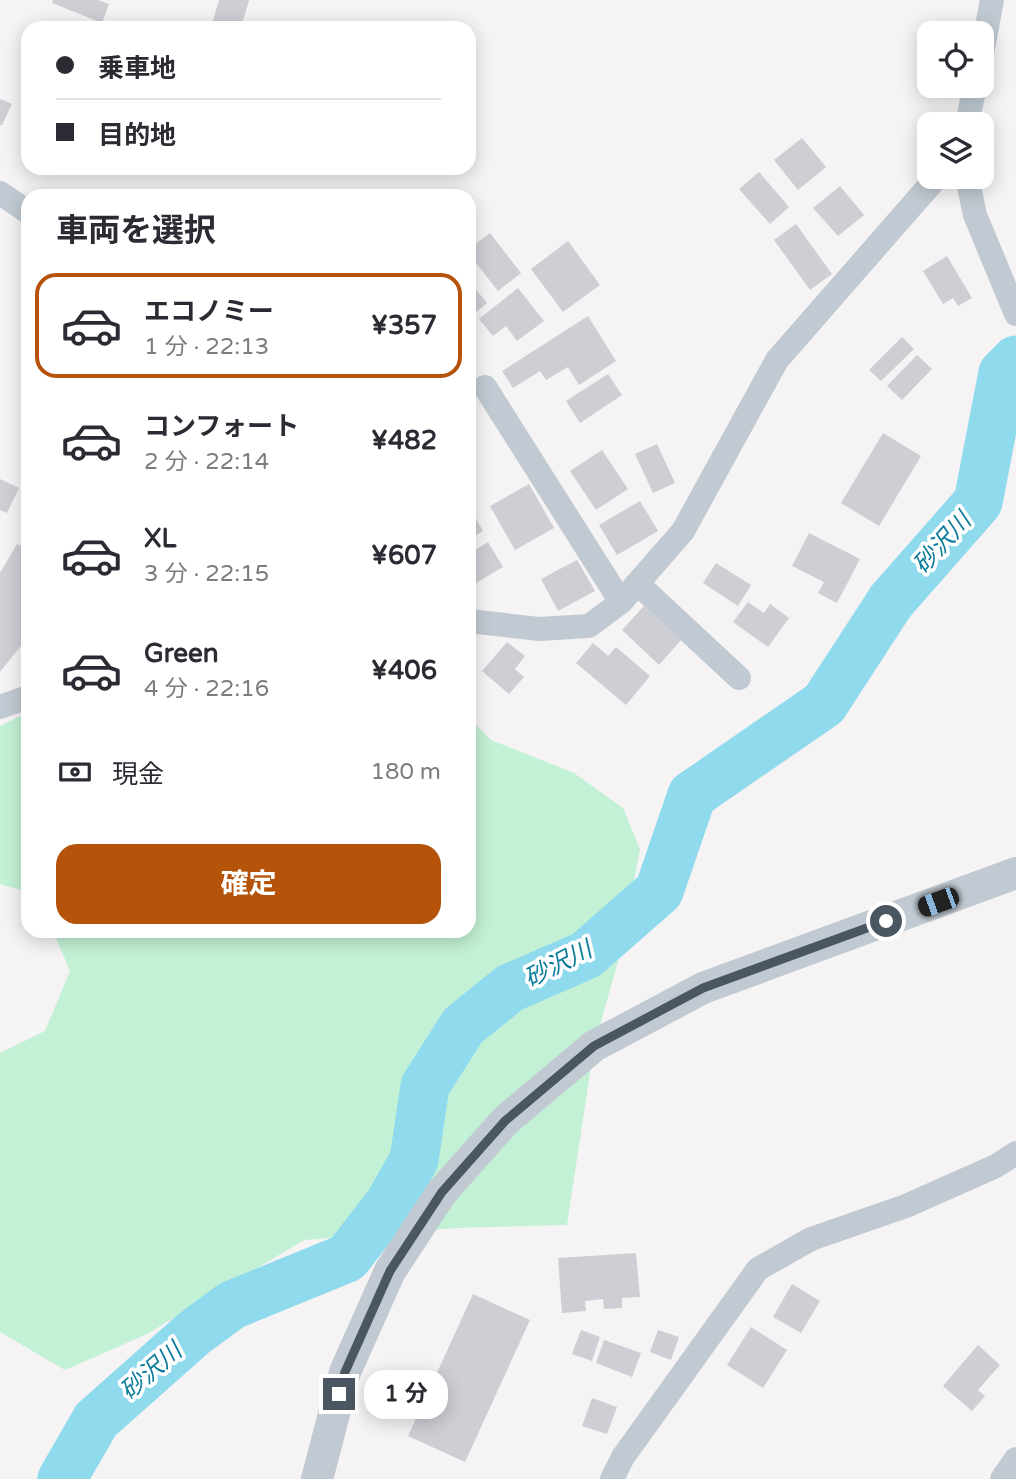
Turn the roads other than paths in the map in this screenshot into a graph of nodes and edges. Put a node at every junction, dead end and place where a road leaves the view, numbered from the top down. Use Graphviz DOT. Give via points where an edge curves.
graph roads {
  1 [pos="992,0"];
  2 [pos="988,21"];
  3 [pos="927,189"];
  4 [pos="970,189"];
  5 [pos="0,193"];
  6 [pos="21,207"];
  7 [pos="1016,314"];
  8 [pos="485,387"];
  9 [pos="630,593"];
  10 [pos="476,622"];
  11 [pos="739,678"];
  12 [pos="21,700"];
  13 [pos="0,707"];
  14 [pos="1016,873"];
  15 [pos="1016,1153"];
  16 [pos="1016,1459"];
  17 [pos="317,1479"];
  18 [pos="612,1479"];
  19 [pos="1002,1479"];
  1 -- 2 [label="street"];
  3 -- 9 [label="street" via="777,360 683,531"];
  4 -- 7 [label="street" via="975,215"];
  5 -- 6 [label="street"];
  8 -- 9 [label="street"];
  9 -- 10 [label="street" via="589,626 539,629"];
  9 -- 11 [label="street"];
  12 -- 13 [label="street"];
  14 -- 17 [label="street" via="703,988 594,1046 505,1121 442,1192 390,1271 345,1372"];
  15 -- 18 [label="street" via="906,1206 811,1239 758,1269"];
  16 -- 19 [label="street"];
}
